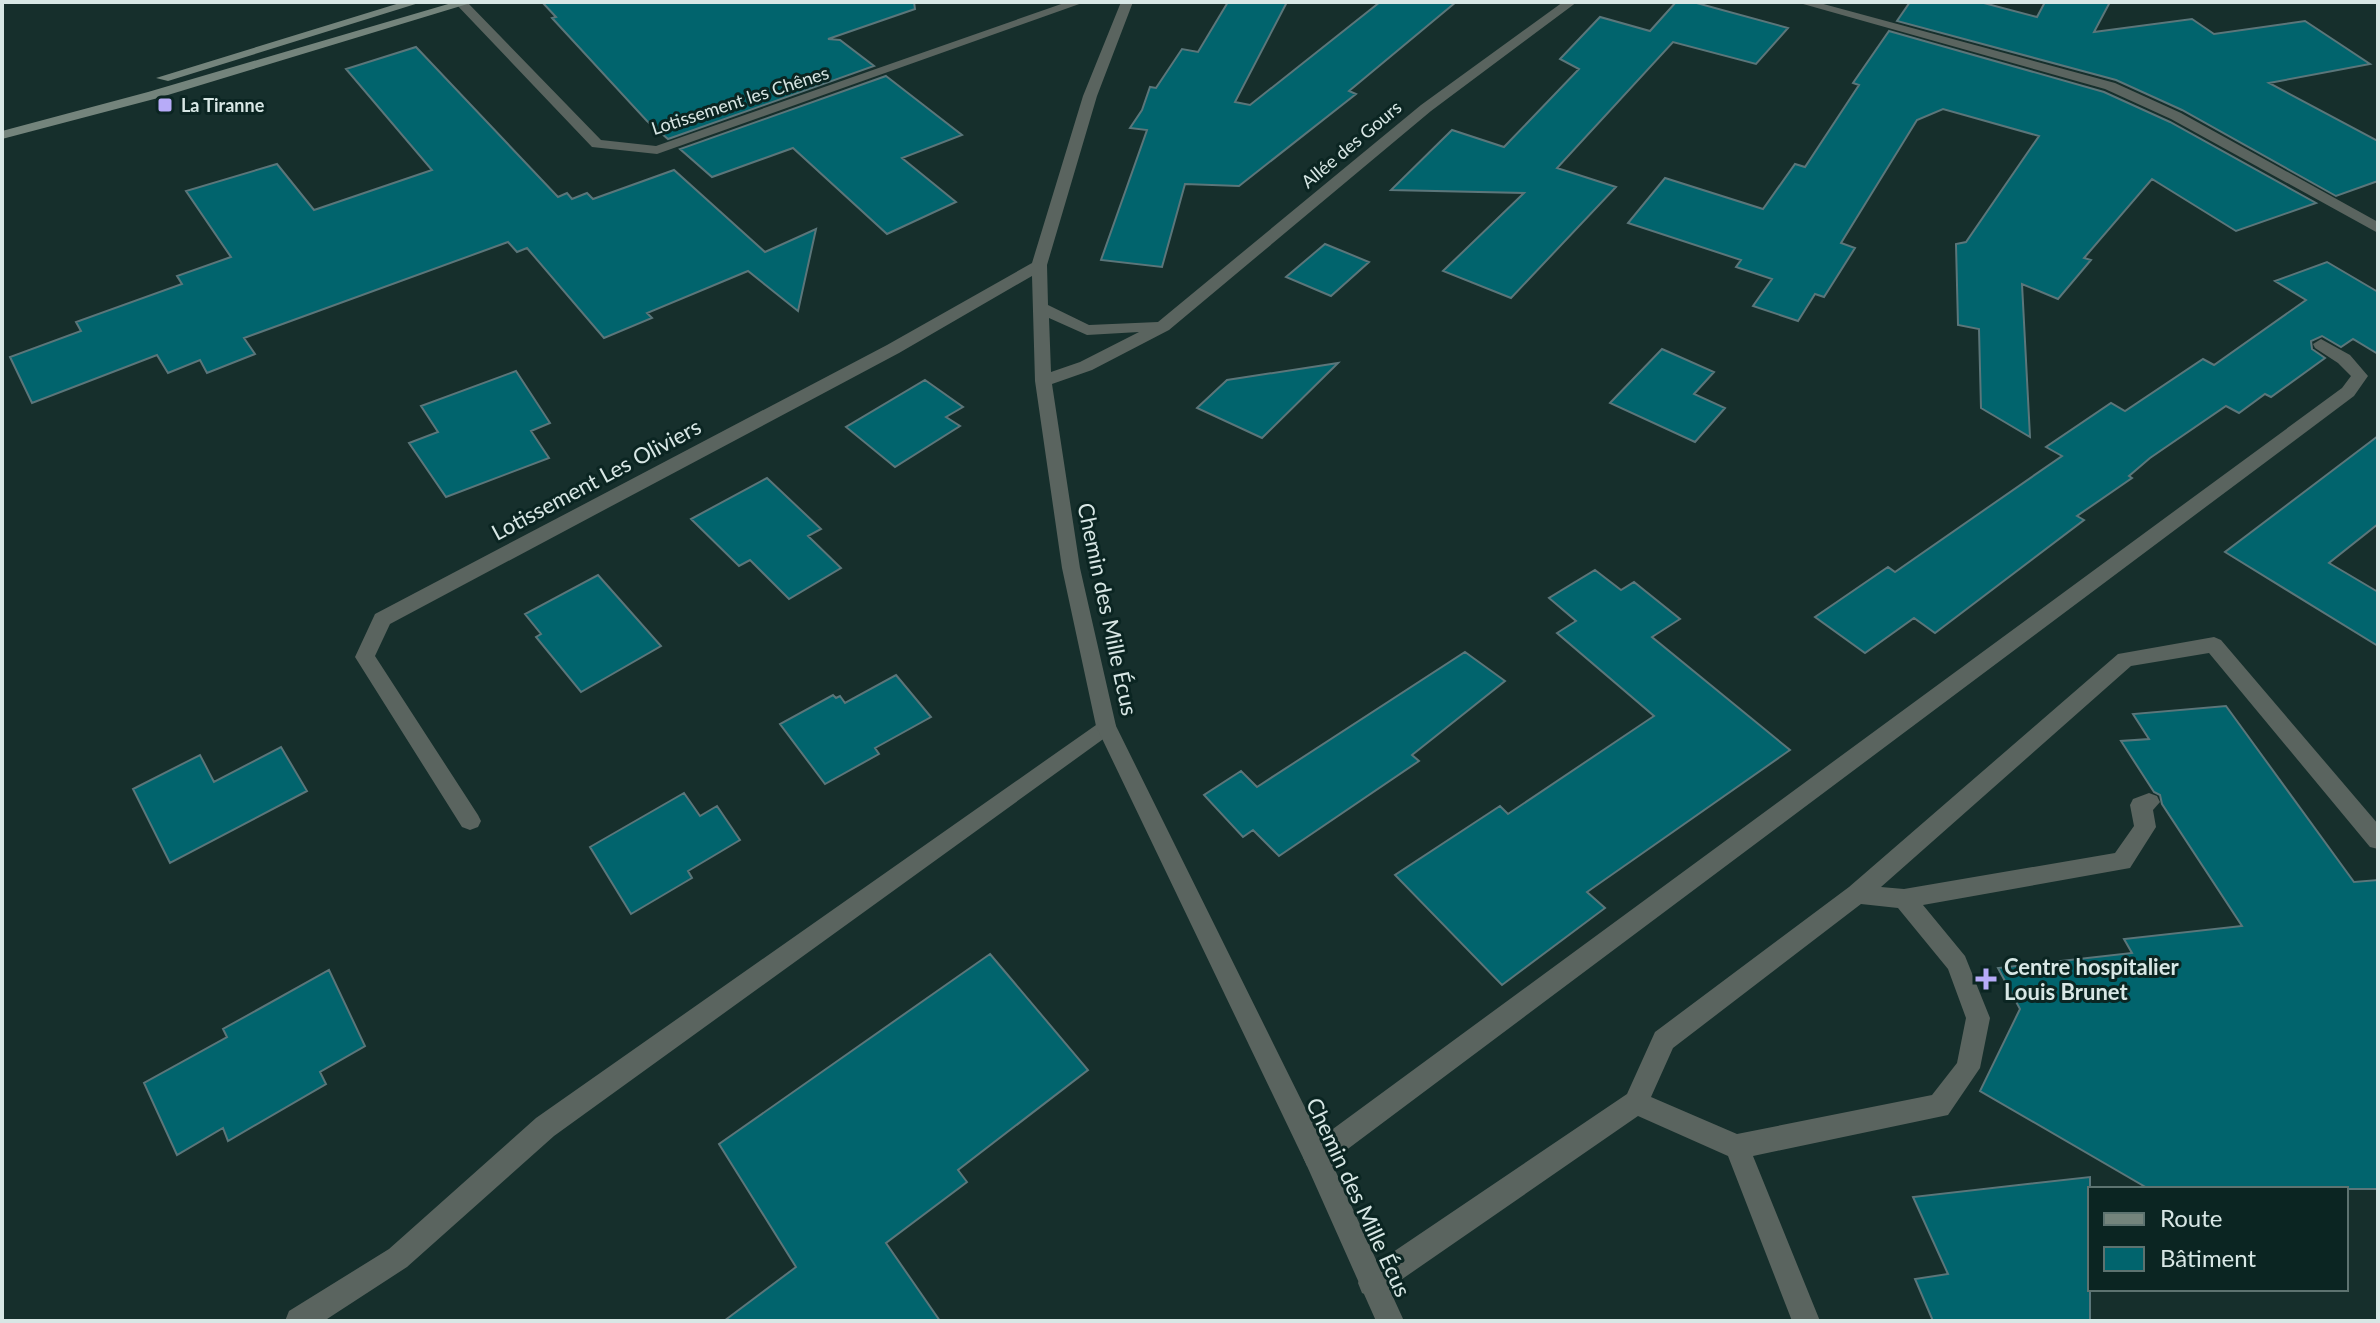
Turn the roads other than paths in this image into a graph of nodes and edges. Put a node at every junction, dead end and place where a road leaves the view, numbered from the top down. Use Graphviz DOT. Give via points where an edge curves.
graph roads {
  1 [pos="416,2"];
  2 [pos="1079,2"];
  3 [pos="1127,2"];
  4 [pos="1571,2"];
  5 [pos="1802,2"];
  6 [pos="463,3"];
  7 [pos="2,120"];
  8 [pos="2,135"];
  9 [pos="2378,228"];
  10 [pos="1039,265"];
  11 [pos="1041,308"];
  12 [pos="1163,326"];
  13 [pos="2321,344"];
  14 [pos="1043,381"];
  15 [pos="1106,726"];
  16 [pos="2149,802"];
  17 [pos="470,821"];
  18 [pos="2378,840"];
  19 [pos="1857,894"];
  20 [pos="1904,899"];
  21 [pos="1636,1103"];
  22 [pos="1737,1147"];
  23 [pos="1316,1157"];
  24 [pos="1372,1283"];
  25 [pos="299,1321"];
  26 [pos="1390,1321"];
  27 [pos="1806,1321"];
  1 -- 7 [label="main road"];
  2 -- 6 [label="street, Lotissement les Chênes" via="657,150 597,144"];
  3 -- 10 [label="street, Chemin des Mille Écus" via="1090,96"];
  4 -- 12 [label="street, Allée des Gours" via="1426,108"];
  5 -- 9 [label="street" via="2110,86 2176,116"];
  6 -- 8 [label="main road"];
  10 -- 11 [label="street, Chemin des Mille Écus"];
  10 -- 17 [label="street, Lotissement Les Oliviers" via="893,349 382,619 365,657"];
  11 -- 12 [label="street" via="1087,330"];
  11 -- 14 [label="street, Chemin des Mille Écus"];
  12 -- 14 [label="street, Allée des Gours" via="1086,366"];
  13 -- 23 [label="street" via="2360,376 2348,392"];
  14 -- 15 [label="street, Chemin des Mille Écus" via="1071,568"];
  15 -- 23 [label="street, Chemin des Mille Écus"];
  15 -- 25 [label="street" via="545,1127 398,1258"];
  16 -- 20 [label="street" via="2141,805 2145,827 2122,861"];
  18 -- 19 [label="street" via="2214,645 2125,659"];
  19 -- 20 [label="street"];
  19 -- 21 [label="street" via="1664,1040"];
  20 -- 22 [label="street" via="1957,963 1973,1004 1978,1018 1968,1068 1939,1106"];
  21 -- 22 [label="street"];
  21 -- 24 [label="street"];
  22 -- 27 [label="street"];
  23 -- 24 [label="street, Chemin des Mille Écus"];
  24 -- 26 [label="street, Chemin des Mille Écus"];
}
